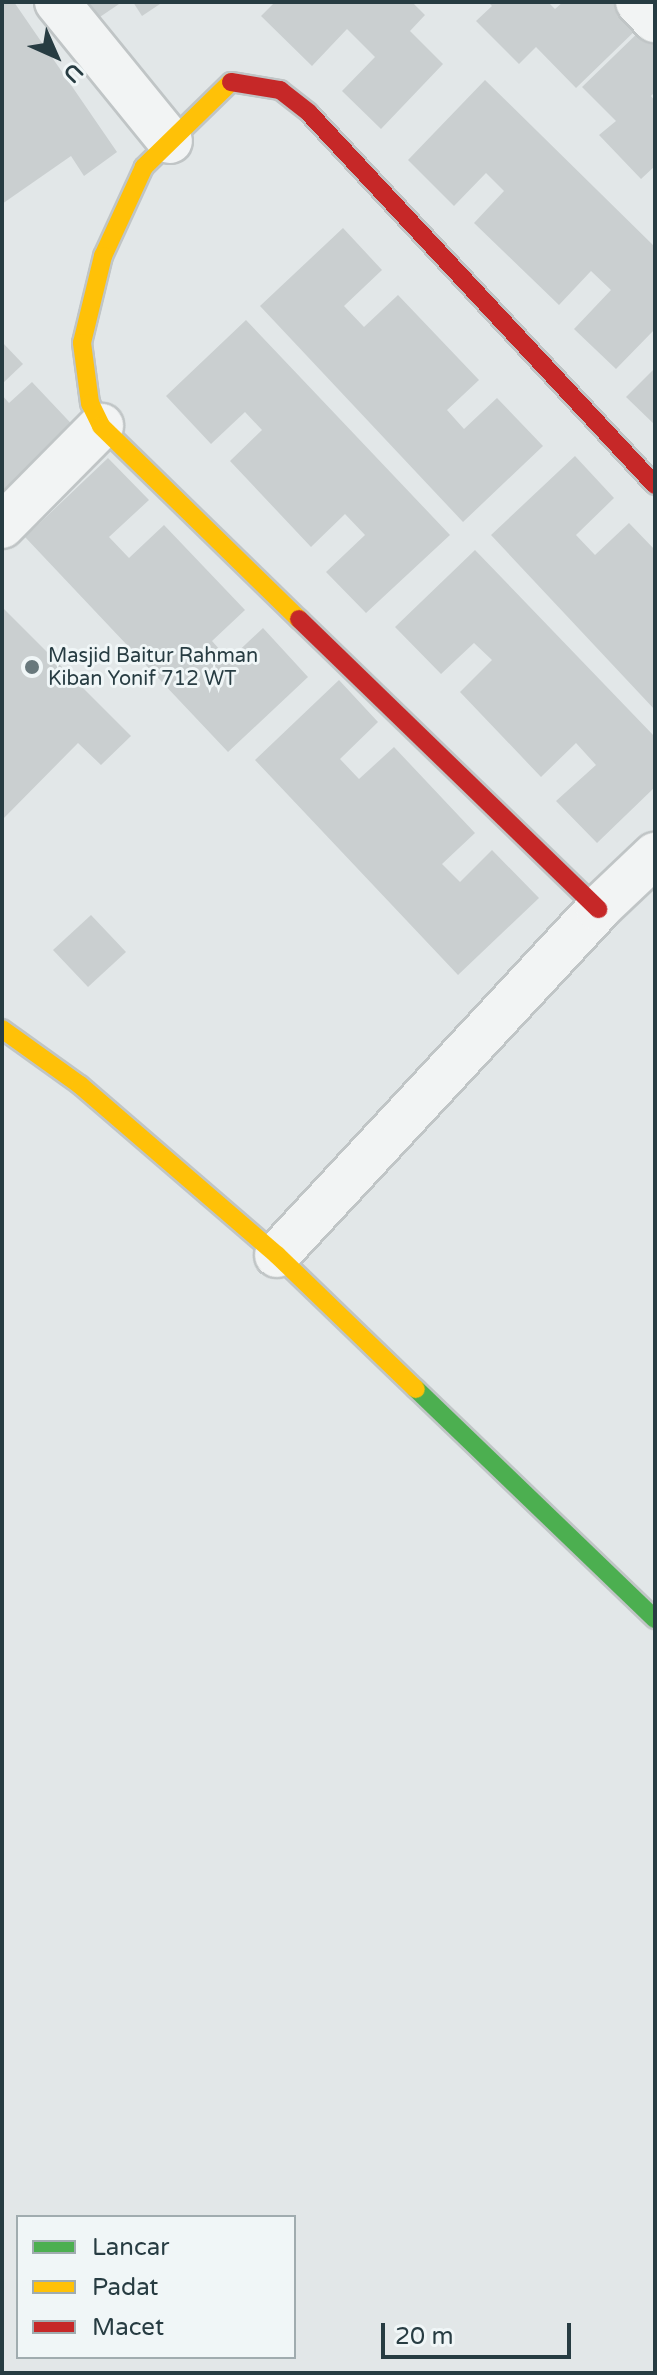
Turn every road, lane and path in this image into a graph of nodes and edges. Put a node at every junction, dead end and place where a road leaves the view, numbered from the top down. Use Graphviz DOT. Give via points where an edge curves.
graph roads {
  1 [pos="57,2"];
  2 [pos="638,2"];
  3 [pos="655,20"];
  4 [pos="170,141"];
  5 [pos="101,426"];
  6 [pos="655,485"];
  7 [pos="2,526"];
  8 [pos="655,855"];
  9 [pos="598,909"];
  10 [pos="2,1029"];
  11 [pos="277,1255"];
  12 [pos="655,1619"];
  1 -- 4 [label="street"];
  2 -- 3 [label="street"];
  4 -- 5 [label="street" via="144,167 103,256 82,343 90,403"];
  4 -- 6 [label="street" via="230,82 280,90 309,113"];
  5 -- 7 [label="street"];
  5 -- 9 [label="street"];
  8 -- 9 [label="street"];
  9 -- 11 [label="street"];
  10 -- 11 [label="street" via="80,1085"];
  11 -- 12 [label="street"];
}
